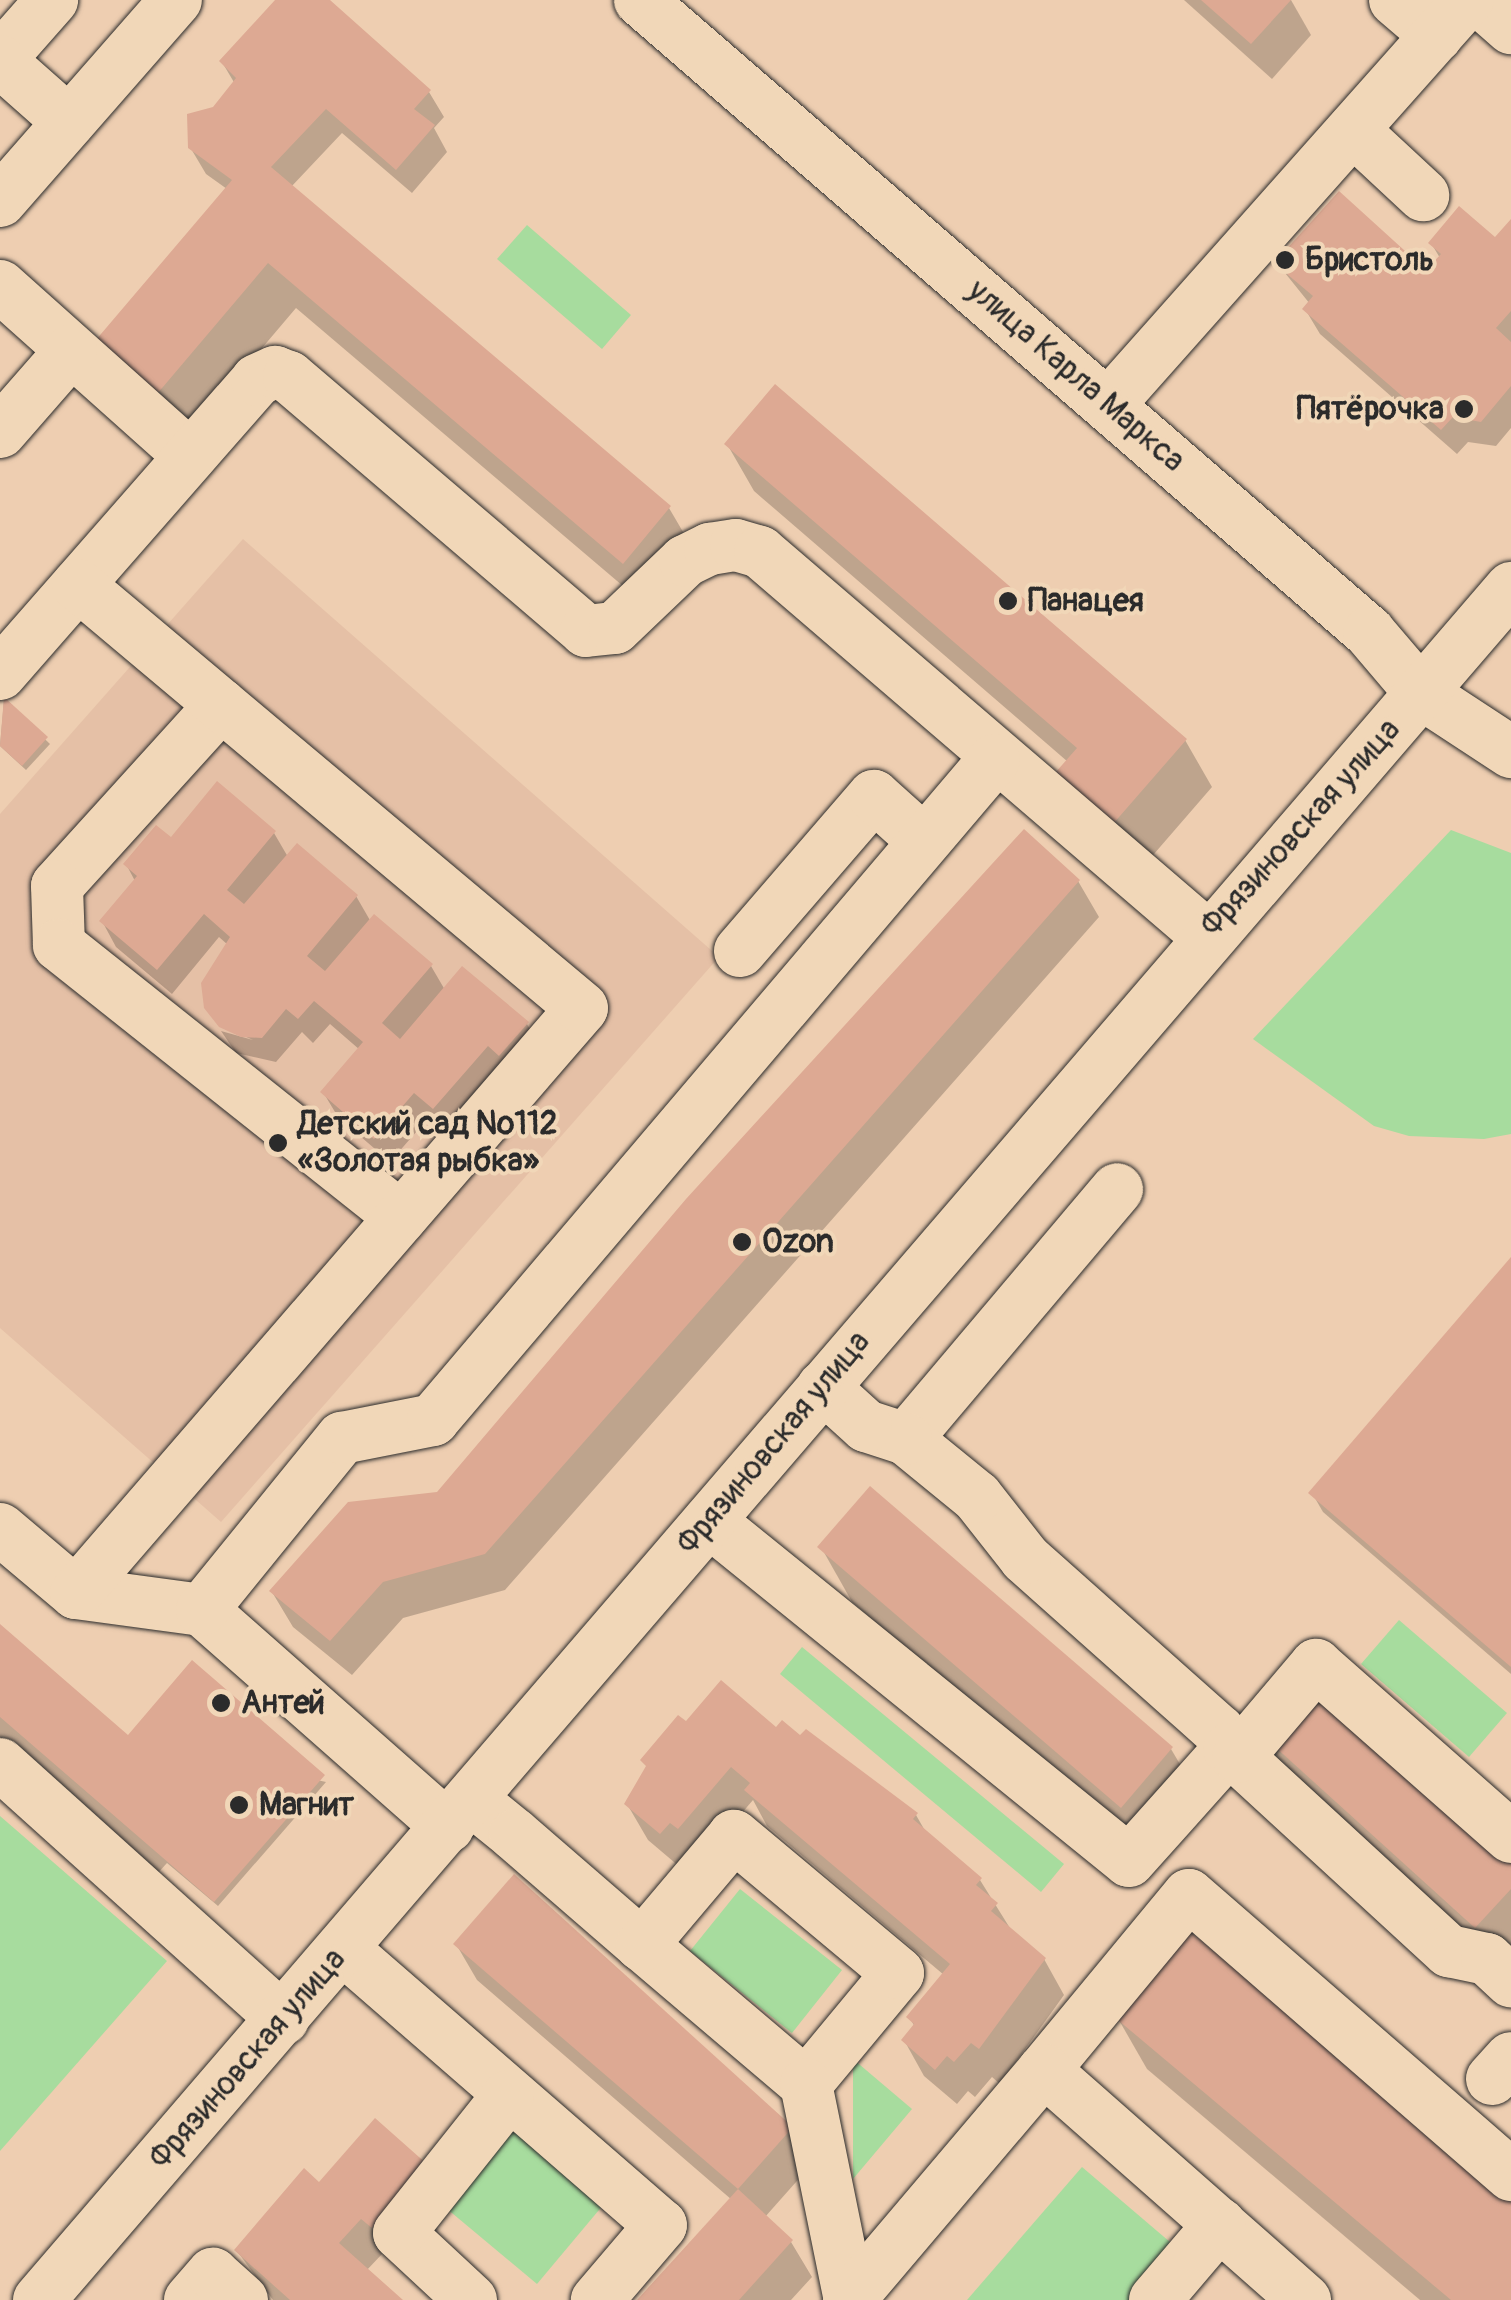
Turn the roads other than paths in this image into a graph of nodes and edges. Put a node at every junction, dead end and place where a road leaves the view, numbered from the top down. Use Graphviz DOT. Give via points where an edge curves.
graph roads {
  1 [pos="52,0"];
  2 [pos="176,0"];
  3 [pos="640,0"];
  4 [pos="1396,0"];
  5 [pos="1479,0"];
  6 [pos="1452,18"];
  7 [pos="1511,28"];
  8 [pos="0,60"];
  9 [pos="69,122"];
  10 [pos="1353,130"];
  11 [pos="1423,195"];
  12 [pos="0,201"];
  13 [pos="0,286"];
  14 [pos="71,351"];
  15 [pos="1109,404"];
  16 [pos="0,432"];
  17 [pos="190,456"];
  18 [pos="78,585"];
  19 [pos="1511,588"];
  20 [pos="0,674"];
  21 [pos="1421,693"];
  22 [pos="221,705"];
  23 [pos="1511,752"];
  24 [pos="994,760"];
  25 [pos="924,841"];
  26 [pos="1206,936"];
  27 [pos="740,951"];
  28 [pos="1117,1189"];
  29 [pos="401,1217"];
  30 [pos="823,1387"];
  31 [pos="906,1439"];
  32 [pos="709,1520"];
  33 [pos="0,1529"];
  34 [pos="76,1594"];
  35 [pos="202,1610"];
  36 [pos="1234,1753"];
  37 [pos="0,1764"];
  38 [pos="460,1814"];
  39 [pos="1511,1837"];
  40 [pos="642,1944"];
  41 [pos="343,1948"];
  42 [pos="1503,1957"];
  43 [pos="283,2019"];
  44 [pos="1044,2070"];
  45 [pos="806,2084"];
  46 [pos="508,2096"];
  47 [pos="1511,2175"];
  48 [pos="1220,2224"];
  49 [pos="39,2300"];
  50 [pos="190,2300"];
  51 [pos="242,2300"];
  52 [pos="472,2300"];
  53 [pos="598,2300"];
  54 [pos="849,2300"];
  55 [pos="1155,2300"];
  56 [pos="1305,2300"];
  1 -- 8 [label="street"];
  2 -- 9 [label="street"];
  3 -- 15 [label="street, улица Карла Маркса"];
  4 -- 6 [label="street"];
  5 -- 7 [label="street"];
  6 -- 10 [label="street"];
  8 -- 9 [label="street"];
  9 -- 12 [label="street"];
  10 -- 11 [label="street"];
  10 -- 15 [label="street"];
  13 -- 14 [label="street"];
  14 -- 16 [label="street"];
  14 -- 17 [label="street"];
  15 -- 21 [label="street, улица Карла Маркса" via="1369,632"];
  17 -- 18 [label="street"];
  17 -- 24 [label="street" via="257,380 275,372 289,377 586,631 615,628 685,561 710,549 736,545 760,552"];
  18 -- 20 [label="street"];
  18 -- 22 [label="street"];
  19 -- 21 [label="street, Фрязиновская улица"];
  21 -- 23 [label="street, улица Карла Маркса"];
  21 -- 26 [label="street, Фрязиновская улица"];
  22 -- 29 [label="street" via="57,886 59,944"];
  22 -- 29 [label="street" via="582,1008"];
  24 -- 25 [label="street"];
  24 -- 26 [label="street"];
  25 -- 27 [label="street" via="874,796"];
  25 -- 35 [label="street" via="433,1420 342,1438"];
  26 -- 30 [label="street, Фрязиновская улица"];
  28 -- 31 [label="street"];
  29 -- 34 [label="street"];
  30 -- 31 [label="street" via="866,1426"];
  30 -- 32 [label="street, Фрязиновская улица"];
  31 -- 36 [label="street" via="977,1497 1025,1558 1218,1731"];
  32 -- 36 [label="street" via="1130,1861"];
  32 -- 38 [label="street, Фрязиновская улица"];
  33 -- 34 [label="street"];
  34 -- 35 [label="street"];
  35 -- 38 [label="street"];
  36 -- 39 [label="street" via="1316,1664"];
  36 -- 42 [label="street" via="1448,1951"];
  37 -- 43 [label="street"];
  38 -- 40 [label="street"];
  38 -- 41 [label="street, Фрязиновская улица"];
  40 -- 45 [label="street"];
  40 -- 45 [label="street" via="734,1836 898,1973"];
  41 -- 43 [label="street, Фрязиновская улица"];
  41 -- 46 [label="street"];
  43 -- 49 [label="street, Фрязиновская улица"];
  44 -- 47 [label="street" via="1189,1895"];
  44 -- 48 [label="street"];
  44 -- 54 [label="street"];
  45 -- 54 [label="street"];
  46 -- 52 [label="street" via="398,2233"];
  46 -- 53 [label="street" via="661,2225"];
  48 -- 55 [label="street"];
  48 -- 56 [label="street"];
  50 -- 51 [label="street" via="212,2274"];
}
